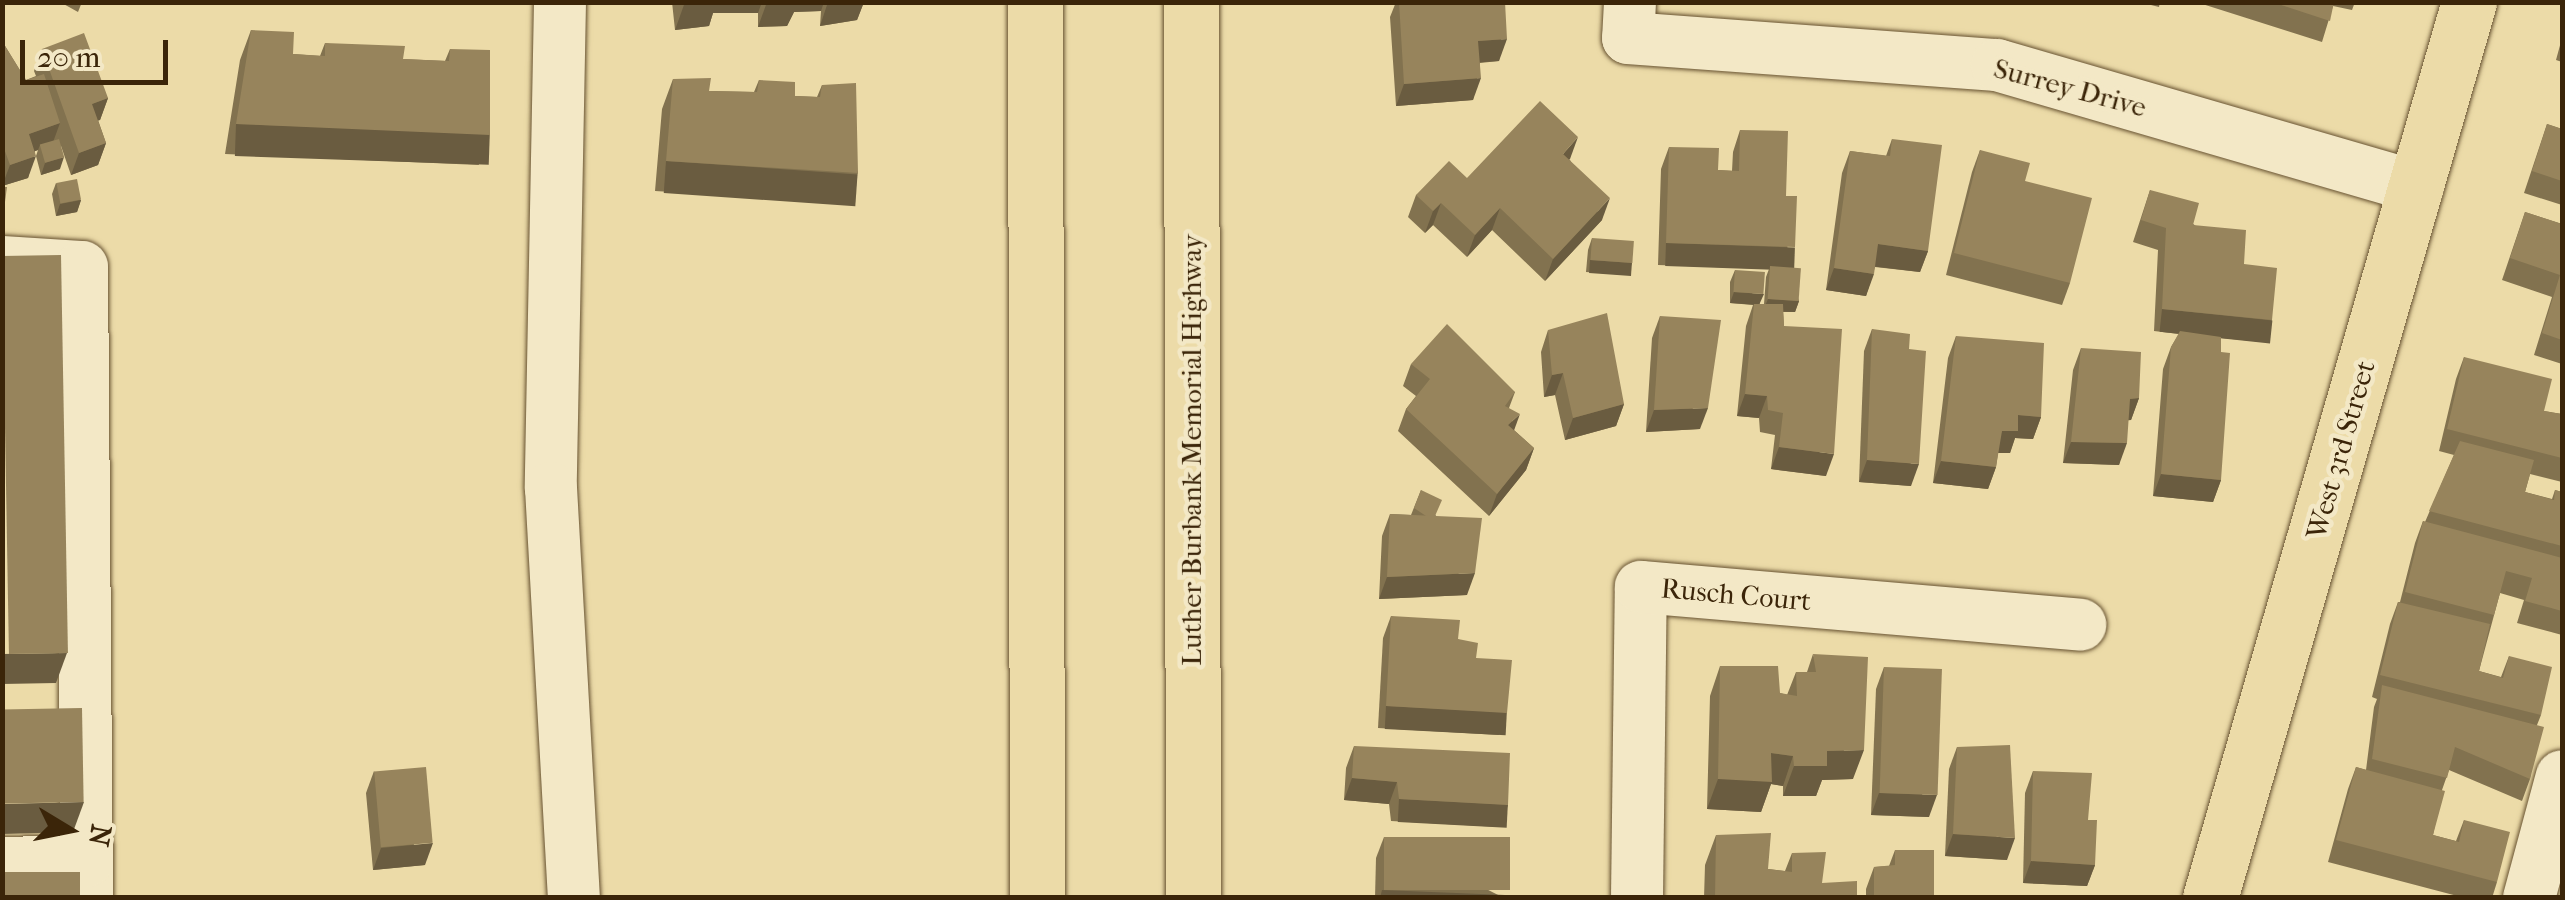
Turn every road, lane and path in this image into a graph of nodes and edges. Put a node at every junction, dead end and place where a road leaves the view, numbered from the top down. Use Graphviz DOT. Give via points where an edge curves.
graph roads {
  1 [pos="1035,2"];
  2 [pos="1191,2"];
  3 [pos="1630,2"];
  4 [pos="2468,2"];
  5 [pos="561,7"];
  6 [pos="2418,187"];
  7 [pos="2,262"];
  8 [pos="2080,625"];
  9 [pos="2562,776"];
  10 [pos="2,863"];
  11 [pos="87,879"];
  12 [pos="574,898"];
  13 [pos="1036,898"];
  14 [pos="1193,898"];
  15 [pos="1637,898"];
  16 [pos="2210,898"];
  17 [pos="2529,898"];
  1 -- 13 [label="main road"];
  2 -- 14 [label="main road, Luther Burbank Memorial Highway"];
  3 -- 6 [label="street, Surrey Drive" via="1628,38 1997,66"];
  4 -- 6 [label="main road, West 3rd Street"];
  5 -- 12 [label="street" via="551,488"];
  6 -- 16 [label="main road, West 3rd Street"];
  7 -- 11 [label="street" via="82,267 61,710"];
  8 -- 15 [label="street, Rusch Court" via="1641,587"];
  9 -- 17 [label="street"];
  10 -- 11 [label="street"];
}
